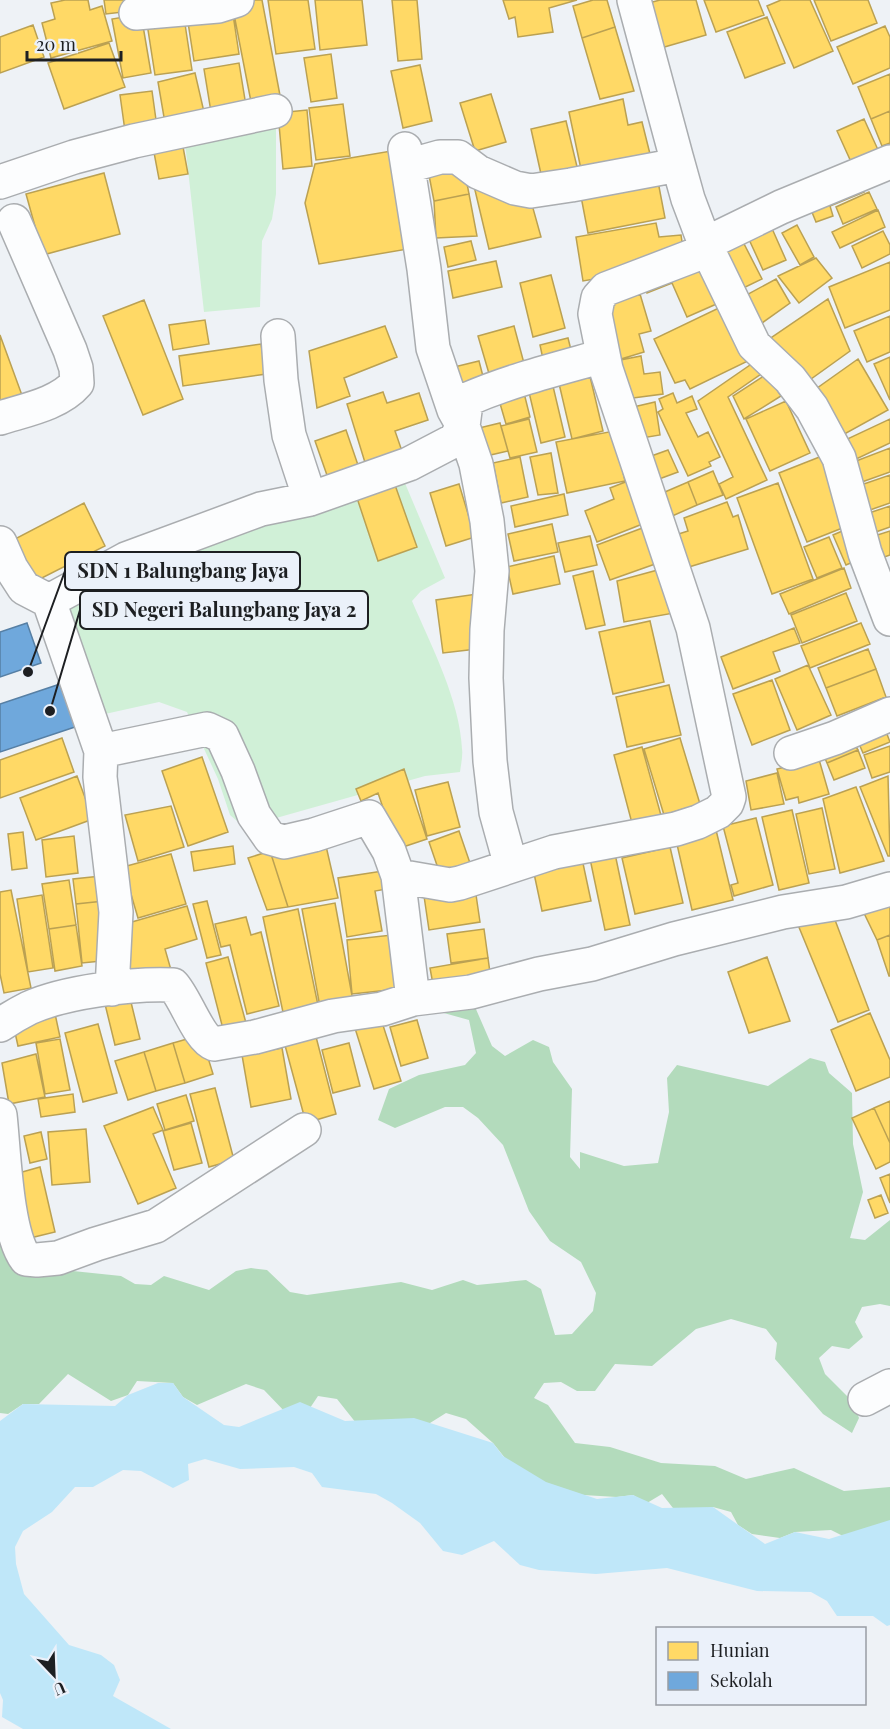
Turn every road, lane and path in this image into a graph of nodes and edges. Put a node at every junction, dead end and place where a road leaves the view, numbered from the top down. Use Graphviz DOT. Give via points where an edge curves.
graph roads {
  1 [pos="237,0"];
  2 [pos="634,0"];
  3 [pos="136,13"];
  4 [pos="275,111"];
  5 [pos="890,162"];
  6 [pos="678,165"];
  7 [pos="0,182"];
  8 [pos="14,221"];
  9 [pos="706,247"];
  10 [pos="278,336"];
  11 [pos="603,356"];
  12 [pos="0,418"];
  13 [pos="462,426"];
  14 [pos="310,499"];
  15 [pos="0,543"];
  16 [pos="49,601"];
  17 [pos="890,619"];
  18 [pos="890,714"];
  19 [pos="102,751"];
  20 [pos="791,753"];
  21 [pos="511,866"];
  22 [pos="398,876"];
  23 [pos="890,889"];
  24 [pos="112,989"];
  25 [pos="413,999"];
  26 [pos="0,1025"];
  27 [pos="0,1115"];
  28 [pos="304,1130"];
  1 -- 3 [label="street" via="218,6"];
  2 -- 6 [label="street"];
  4 -- 7 [label="street" via="134,141"];
  5 -- 9 [label="street" via="781,207"];
  6 -- 9 [label="street"];
  6 -- 13 [label="street" via="531,190 515,188 478,172 458,157 406,158 433,348"];
  8 -- 12 [label="street" via="70,350 77,383 59,398"];
  9 -- 11 [label="street" via="660,270 606,289 598,298 595,314"];
  9 -- 17 [label="street" via="754,345 790,379 812,408 839,458 865,553"];
  10 -- 14 [label="street" via="290,435"];
  11 -- 13 [label="street" via="526,377 468,399"];
  11 -- 21 [label="street" via="693,628 729,797 718,812 687,825 554,852"];
  13 -- 14 [label="street" via="455,440 409,464"];
  13 -- 21 [label="street" via="476,464 487,521 492,571 486,678 490,761 496,812"];
  14 -- 16 [label="street" via="261,509 126,559"];
  15 -- 16 [label="street" via="24,588"];
  16 -- 19 [label="street"];
  18 -- 20 [label="street"];
  19 -- 22 [label="street" via="207,729 222,736 254,815 270,837 284,842 369,817 389,850"];
  19 -- 24 [label="street" via="100,777 116,912"];
  21 -- 22 [label="street" via="450,885"];
  22 -- 25 [label="street"];
  23 -- 25 [label="street" via="846,902 783,912 471,992"];
  24 -- 25 [label="street" via="173,985 202,1034 214,1044"];
  24 -- 26 [label="street" via="77,994 30,1008"];
  27 -- 28 [label="street" via="12,1228 26,1259 37,1260 58,1258 156,1226"];
}
